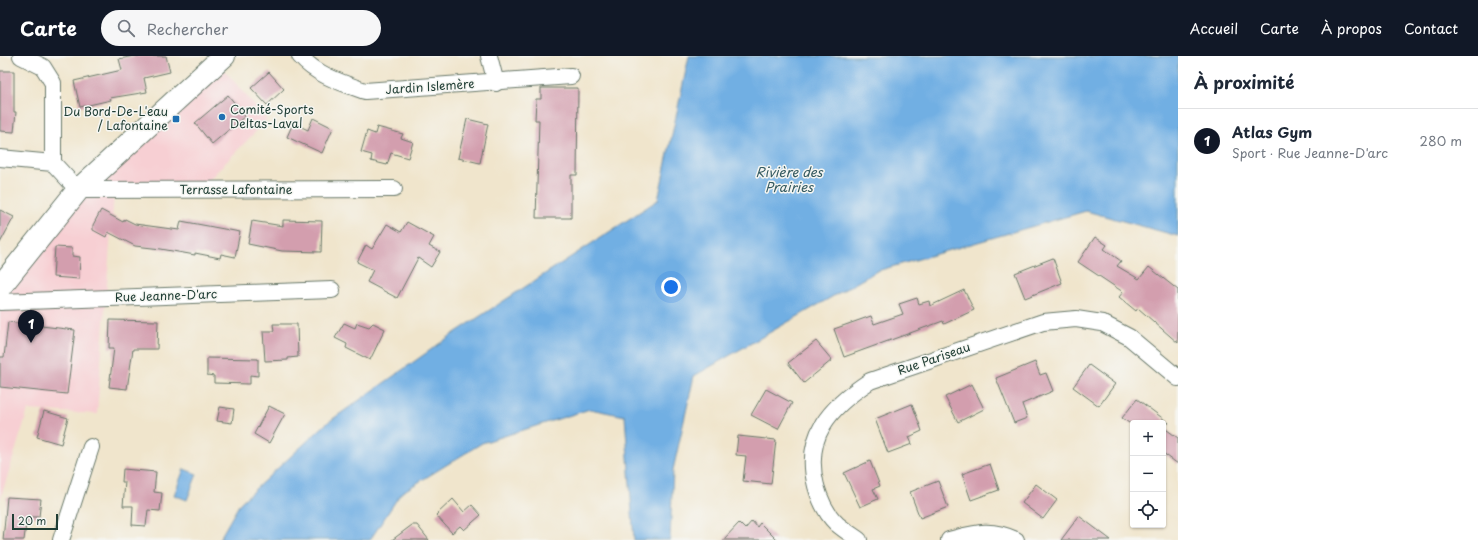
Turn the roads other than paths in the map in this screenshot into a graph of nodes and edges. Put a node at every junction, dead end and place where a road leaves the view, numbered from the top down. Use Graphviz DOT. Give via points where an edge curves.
graph roads {
  1 [pos="21,56"];
  2 [pos="224,56"];
  3 [pos="300,56"];
  4 [pos="489,56"];
  5 [pos="571,76"];
  6 [pos="496,83"];
  7 [pos="0,158"];
  8 [pos="53,163"];
  9 [pos="394,189"];
  10 [pos="78,190"];
  11 [pos="0,288"];
  12 [pos="332,290"];
  13 [pos="0,302"];
  14 [pos="1178,378"];
  15 [pos="91,447"];
  16 [pos="61,540"];
  17 [pos="859,540"];
  18 [pos="949,540"];
  19 [pos="1016,540"];
  1 -- 8 [label="street" via="43,67 53,83"];
  2 -- 10 [label="street"];
  3 -- 6 [label="street, Jardin Islemère" via="305,63 335,81 365,91"];
  4 -- 6 [label="street"];
  5 -- 6 [label="street, Jardin Islemère"];
  7 -- 8 [label="street"];
  8 -- 10 [label="street"];
  9 -- 10 [label="street, Terrasse Lafontaine"];
  10 -- 11 [label="street"];
  12 -- 13 [label="street, Rue Jeanne-D'arc"];
  14 -- 17 [label="street, Rue Pariseau" via="1129,337 1102,323 1076,319 1043,322 870,381 848,396 821,426 814,445 812,470 821,502 836,523"];
  15 -- 16 [label="street"];
  18 -- 19 [label="street" via="982,531 1002,534"];
}
